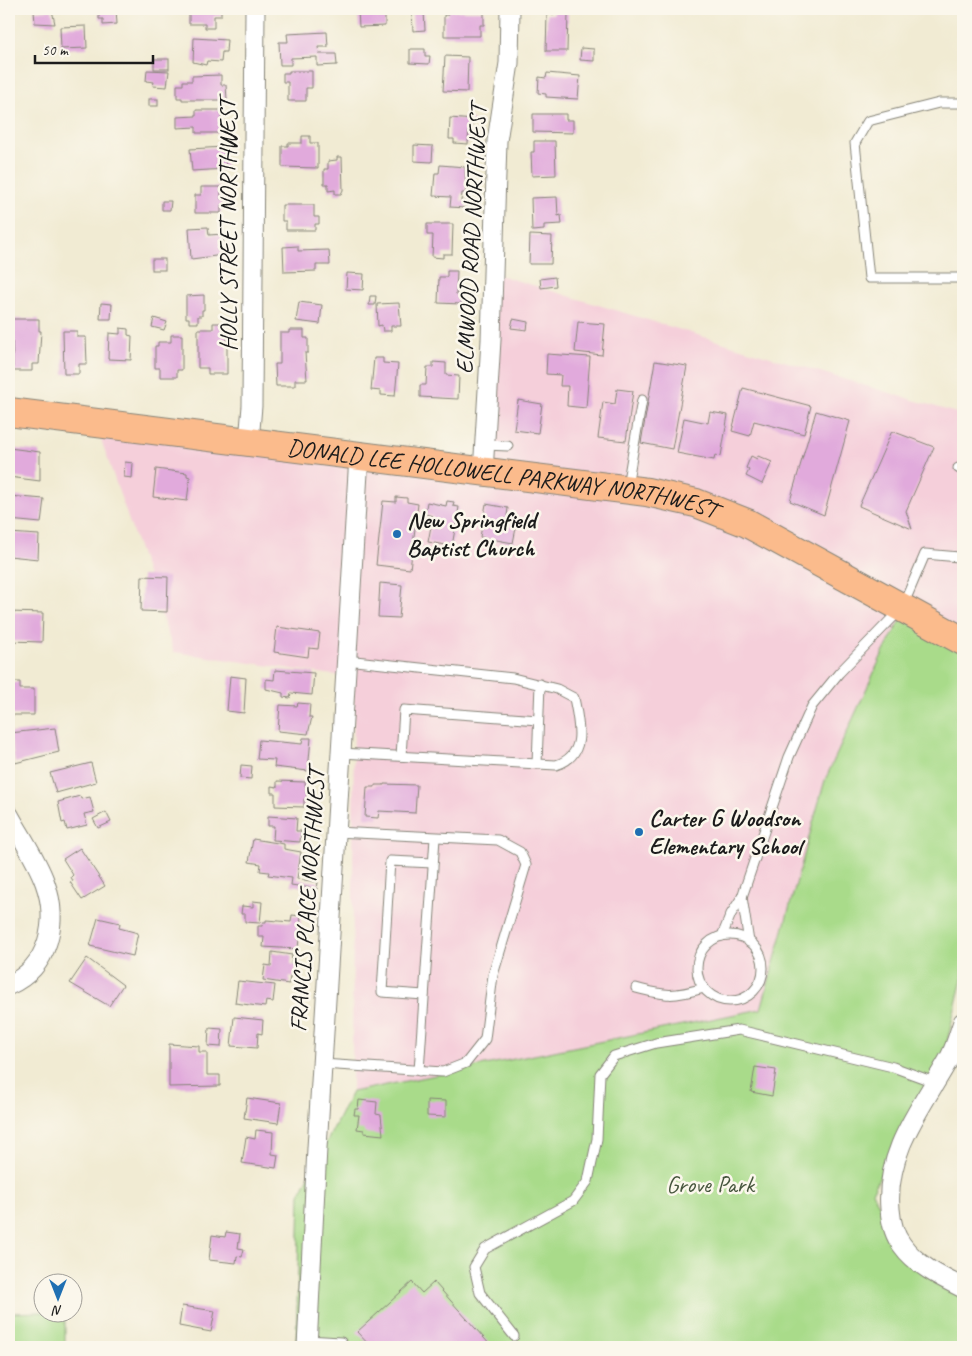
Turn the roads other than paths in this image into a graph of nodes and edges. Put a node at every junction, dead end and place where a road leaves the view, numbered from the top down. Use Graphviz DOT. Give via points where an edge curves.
graph roads {
  1 [pos="255,9"];
  2 [pos="510,9"];
  3 [pos="963,103"];
  4 [pos="963,278"];
  5 [pos="642,400"];
  6 [pos="9,412"];
  7 [pos="249,442"];
  8 [pos="485,445"];
  9 [pos="508,446"];
  10 [pos="359,456"];
  11 [pos="483,472"];
  12 [pos="626,489"];
  13 [pos="959,557"];
  14 [pos="902,608"];
  15 [pos="963,641"];
  16 [pos="346,660"];
  17 [pos="540,684"];
  18 [pos="538,720"];
  19 [pos="341,753"];
  20 [pos="401,756"];
  21 [pos="537,764"];
  22 [pos="9,815"];
  23 [pos="336,832"];
  24 [pos="435,838"];
  25 [pos="434,863"];
  26 [pos="742,897"];
  27 [pos="722,936"];
  28 [pos="749,942"];
  29 [pos="9,985"];
  30 [pos="636,988"];
  31 [pos="704,988"];
  32 [pos="424,995"];
  33 [pos="963,1022"];
  34 [pos="322,1064"];
  35 [pos="418,1071"];
  36 [pos="934,1082"];
  37 [pos="963,1288"];
  38 [pos="514,1336"];
  39 [pos="307,1344"];
  40 [pos="345,1347"];
  1 -- 7 [label="street, HOLLY STREET NORTHWEST" via="252,406"];
  2 -- 8 [label="street, ELMWOOD ROAD NORTHWEST" via="510,62 497,141"];
  3 -- 4 [label="lane" via="939,103 868,121 854,143 870,278"];
  5 -- 12 [label="lane"];
  6 -- 7 [label="main road, DONALD LEE HOLLOWELL PARKWAY NORTHWEST"];
  7 -- 10 [label="main road, DONALD LEE HOLLOWELL PARKWAY NORTHWEST"];
  8 -- 9 [label="lane"];
  8 -- 11 [label="street, ELMWOOD ROAD NORTHWEST"];
  10 -- 11 [label="main road, DONALD LEE HOLLOWELL PARKWAY NORTHWEST"];
  10 -- 16 [label="street, FRANCIS PLACE NORTHWEST"];
  11 -- 12 [label="main road, DONALD LEE HOLLOWELL PARKWAY NORTHWEST"];
  12 -- 14 [label="main road, DONALD LEE HOLLOWELL PARKWAY NORTHWEST" via="696,503 747,523"];
  13 -- 14 [label="lane" via="925,554"];
  14 -- 15 [label="main road, DONALD LEE HOLLOWELL PARKWAY NORTHWEST"];
  14 -- 26 [label="lane" via="812,706 789,757"];
  16 -- 17 [label="lane" via="513,678"];
  16 -- 19 [label="street, FRANCIS PLACE NORTHWEST"];
  17 -- 18 [label="lane"];
  17 -- 21 [label="lane" via="574,698 580,727 576,750 569,761 556,765"];
  18 -- 20 [label="lane" via="404,710"];
  18 -- 21 [label="lane"];
  19 -- 20 [label="lane"];
  19 -- 23 [label="street, FRANCIS PLACE NORTHWEST"];
  20 -- 21 [label="lane"];
  22 -- 29 [label="street" via="45,881 51,902 52,924 47,945 38,961"];
  23 -- 24 [label="lane"];
  23 -- 34 [label="street, FRANCIS PLACE NORTHWEST"];
  24 -- 25 [label="lane"];
  24 -- 35 [label="lane" via="498,840 520,852 526,865 493,975 485,1038 466,1063 443,1072"];
  25 -- 32 [label="lane"];
  25 -- 32 [label="lane" via="390,861 382,992"];
  26 -- 27 [label="lane"];
  26 -- 28 [label="lane"];
  27 -- 28 [label="lane"];
  27 -- 31 [label="lane" via="710,941 698,958 697,969"];
  28 -- 31 [label="lane" via="758,949 763,960 764,971 754,991 740,999 723,1000"];
  30 -- 31 [label="lane" via="678,996"];
  32 -- 35 [label="lane"];
  33 -- 36 [label="street" via="951,1055"];
  34 -- 35 [label="lane"];
  34 -- 39 [label="street, FRANCIS PLACE NORTHWEST"];
  36 -- 37 [label="street" via="898,1149 888,1188 891,1223 901,1245 920,1264"];
  36 -- 38 [label="lane" via="893,1067 739,1030 656,1043 614,1056 600,1074 597,1139 588,1181 573,1201 486,1249 474,1267 480,1293"];
  39 -- 40 [label="lane" via="340,1342"];
}
